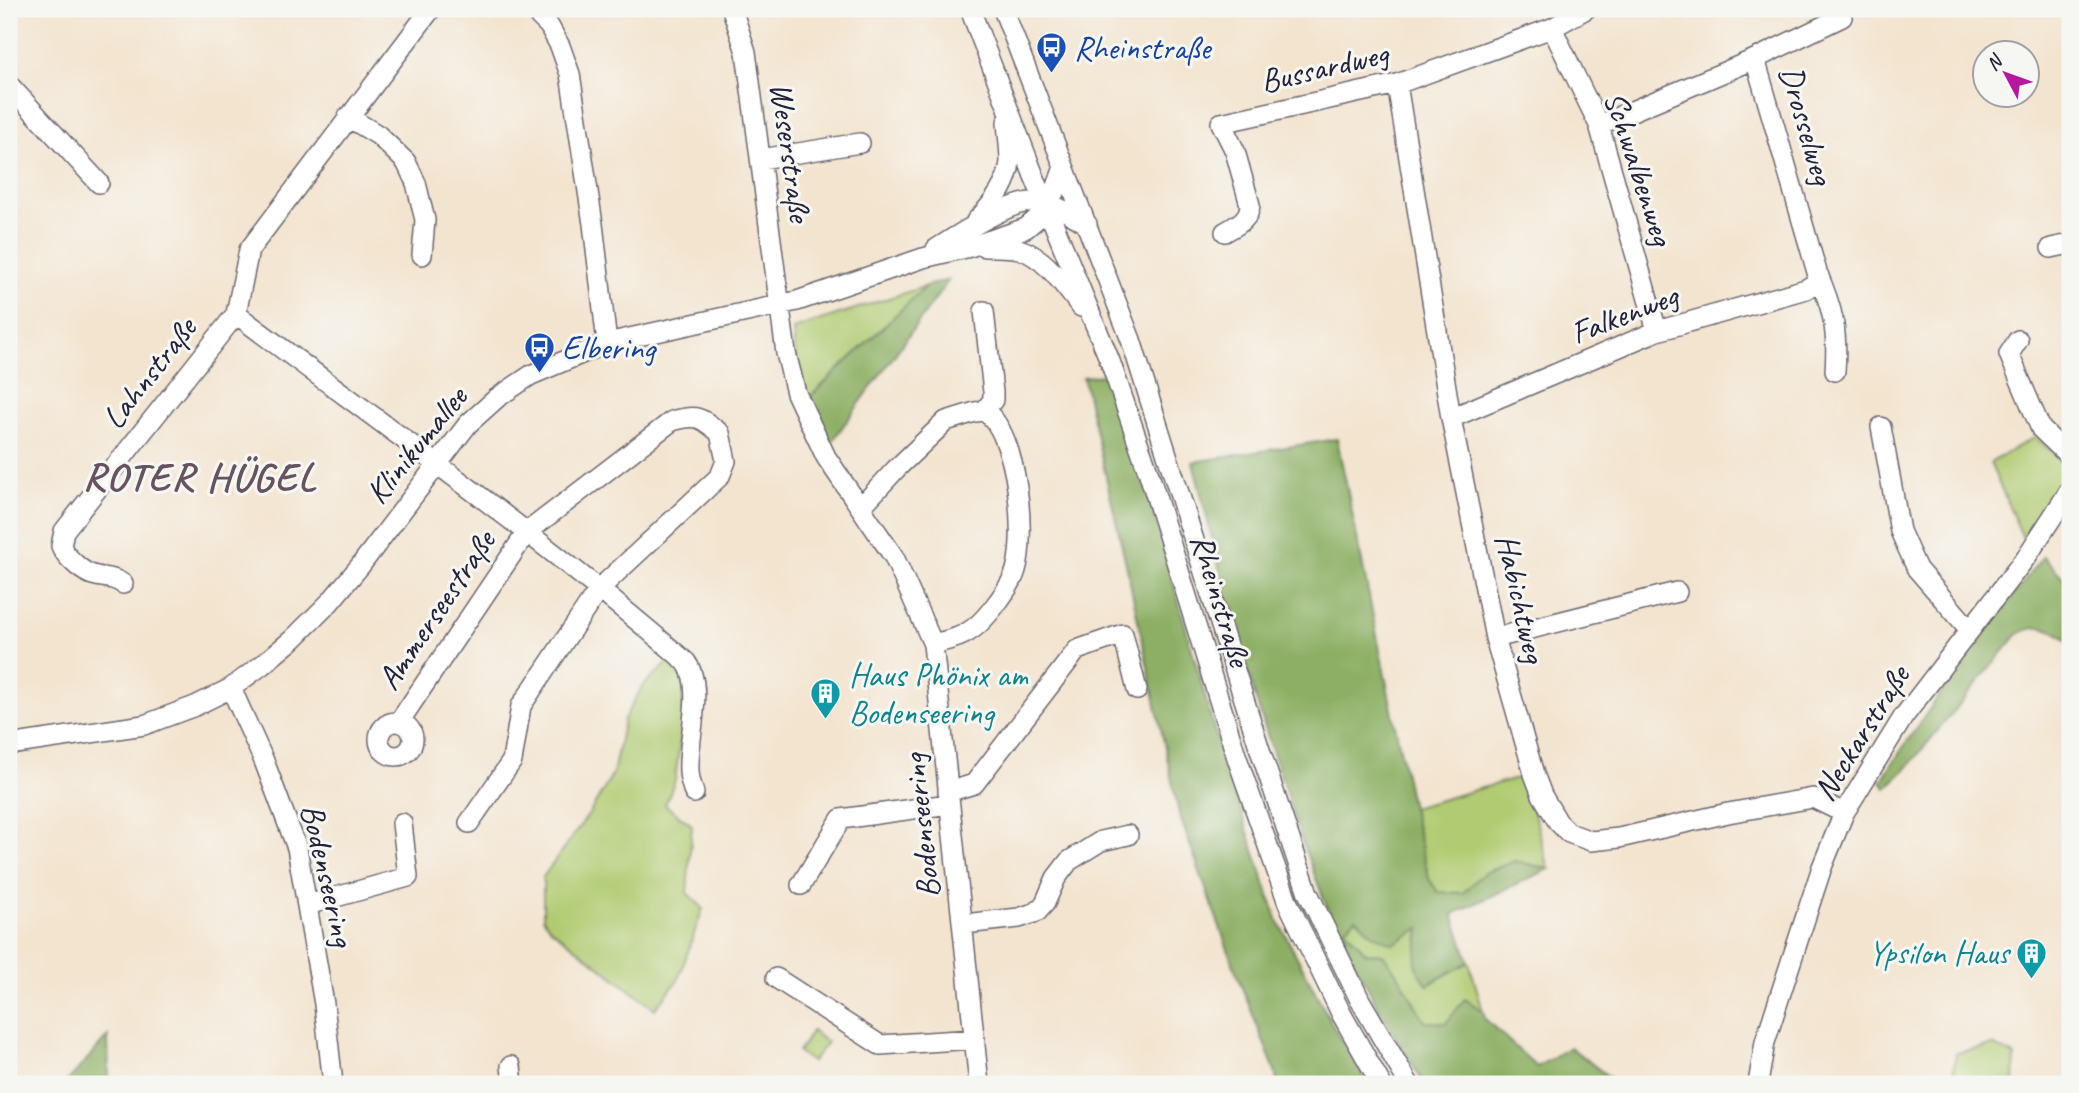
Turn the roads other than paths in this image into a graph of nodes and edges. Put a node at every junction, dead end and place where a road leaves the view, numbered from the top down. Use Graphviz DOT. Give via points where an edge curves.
graph roads {
  1 [pos="431,9"];
  2 [pos="532,9"];
  3 [pos="732,9"];
  4 [pos="971,9"];
  5 [pos="1003,9"];
  6 [pos="1586,9"];
  7 [pos="1842,17"];
  8 [pos="1552,27"];
  9 [pos="1755,59"];
  10 [pos="1397,84"];
  11 [pos="9,85"];
  12 [pos="1006,103"];
  13 [pos="348,117"];
  14 [pos="1599,125"];
  15 [pos="860,143"];
  16 [pos="761,159"];
  17 [pos="1064,167"];
  18 [pos="99,183"];
  19 [pos="1046,205"];
  20 [pos="1087,224"];
  21 [pos="1225,232"];
  22 [pos="969,238"];
  23 [pos="2070,244"];
  24 [pos="2051,248"];
  25 [pos="422,255"];
  26 [pos="1818,276"];
  27 [pos="779,304"];
  28 [pos="984,311"];
  29 [pos="236,314"];
  30 [pos="1095,325"];
  31 [pos="1657,331"];
  32 [pos="2018,340"];
  33 [pos="607,343"];
  34 [pos="1835,371"];
  35 [pos="984,411"];
  36 [pos="1451,418"];
  37 [pos="1881,427"];
  38 [pos="2070,457"];
  39 [pos="436,464"];
  40 [pos="2070,490"];
  41 [pos="861,507"];
  42 [pos="527,532"];
  43 [pos="123,584"];
  44 [pos="599,589"];
  45 [pos="1677,592"];
  46 [pos="1970,630"];
  47 [pos="1495,638"];
  48 [pos="933,644"];
  49 [pos="231,688"];
  50 [pos="1137,690"];
  51 [pos="399,723"];
  52 [pos="9,745"];
  53 [pos="694,793"];
  54 [pos="949,798"];
  55 [pos="1844,813"];
  56 [pos="402,823"];
  57 [pos="469,823"];
  58 [pos="1128,835"];
  59 [pos="801,885"];
  60 [pos="307,905"];
  61 [pos="964,924"];
  62 [pos="776,978"];
  63 [pos="975,1039"];
  64 [pos="1765,1042"];
  65 [pos="333,1084"];
  66 [pos="979,1084"];
  67 [pos="1381,1084"];
  68 [pos="1409,1084"];
  69 [pos="1744,1084"];
  70 [pos="1758,1084"];
  1 -- 13 [label="street"];
  2 -- 33 [label="street" via="549,26 570,74"];
  3 -- 16 [label="street, Weserstraße" via="746,52"];
  4 -- 12 [label="street, Rheinstraße"];
  5 -- 17 [label="street, Rheinstraße"];
  6 -- 8 [label="street, Bussardweg"];
  7 -- 9 [label="street"];
  8 -- 10 [label="street, Bussardweg"];
  8 -- 14 [label="street, Schwalbenweg"];
  9 -- 14 [label="street, Drosselweg"];
  9 -- 26 [label="street, Drosselweg"];
  10 -- 21 [label="street, Bussardweg" via="1221,123 1235,151 1250,205 1245,219"];
  10 -- 36 [label="street, Habichtweg"];
  11 -- 18 [label="street"];
  12 -- 19 [label="street, Rheinstraße"];
  12 -- 22 [label="street, Klinikumallee" via="1010,164 1004,183"];
  13 -- 25 [label="street" via="378,135 406,162 425,220"];
  13 -- 29 [label="street" via="249,250"];
  14 -- 31 [label="street, Schwalbenweg"];
  15 -- 16 [label="street"];
  16 -- 27 [label="street, Weserstraße"];
  17 -- 19 [label="street, Klinikumallee"];
  17 -- 20 [label="street, Rheinstraße"];
  19 -- 20 [label="street"];
  19 -- 22 [label="street, Klinikumallee" via="1026,228"];
  19 -- 30 [label="street, Rheinstraße"];
  20 -- 68 [label="street, Rheinstraße" via="1147,388 1308,893 1360,1000"];
  22 -- 27 [label="street, Klinikumallee" via="860,280"];
  22 -- 30 [label="street" via="1034,257 1052,271"];
  23 -- 24 [label="street"];
  26 -- 31 [label="street, Falkenweg" via="1806,289"];
  26 -- 34 [label="street, Drosselweg" via="1835,325"];
  27 -- 33 [label="street, Klinikumallee"];
  27 -- 41 [label="street, Bodenseering" via="796,393 826,457"];
  28 -- 35 [label="street" via="993,400"];
  29 -- 39 [label="street"];
  29 -- 43 [label="street, Lahnstraße" via="64,531 61,546 66,555 89,574"];
  30 -- 67 [label="street, Rheinstraße" via="1149,474 1237,758 1288,903"];
  31 -- 36 [label="street, Falkenweg"];
  32 -- 38 [label="street" via="2009,354 2041,429"];
  33 -- 39 [label="street, Klinikumallee" via="531,374 497,398 468,424"];
  35 -- 41 [label="street" via="946,421"];
  35 -- 48 [label="street" via="995,420 1013,463 1020,545 1017,569 1006,590 973,629"];
  36 -- 47 [label="street, Habichtweg"];
  37 -- 46 [label="street" via="1900,531 1917,569"];
  39 -- 42 [label="street, Ammerseestraße"];
  39 -- 49 [label="street, Klinikumallee" via="330,602 262,666"];
  40 -- 46 [label="street, Neckarstraße"];
  41 -- 48 [label="street, Bodenseering" via="894,558"];
  42 -- 44 [label="street, Ammerseestraße"];
  42 -- 44 [label="street" via="672,421 689,416 702,419 720,433 726,461 720,476"];
  42 -- 51 [label="street, Ammerseestraße"];
  44 -- 53 [label="street, Ammerseestraße" via="692,670 695,691 689,773"];
  44 -- 57 [label="street" via="521,706 512,761"];
  45 -- 47 [label="street"];
  46 -- 55 [label="street, Neckarstraße" via="1904,716"];
  47 -- 55 [label="street, Habichtweg" via="1542,795 1569,832 1591,841 1619,838 1812,798"];
  48 -- 54 [label="street, Bodenseering"];
  49 -- 52 [label="street, Klinikumallee" via="144,725"];
  49 -- 60 [label="street, Bodenseering" via="297,848"];
  50 -- 54 [label="street" via="1124,634 1077,650 974,784"];
  54 -- 59 [label="street" via="880,815 841,819"];
  54 -- 61 [label="street, Bodenseering"];
  55 -- 64 [label="street, Neckarstraße"];
  56 -- 60 [label="street" via="408,877"];
  58 -- 61 [label="street" via="1101,841 1069,861 1037,912"];
  60 -- 65 [label="street, Bodenseering"];
  61 -- 63 [label="street, Bodenseering"];
  62 -- 63 [label="street" via="880,1045"];
  63 -- 66 [label="street, Bodenseering"];
  64 -- 69 [label="street, Neckarstraße"];
  64 -- 70 [label="street, Neckarstraße"];
}
